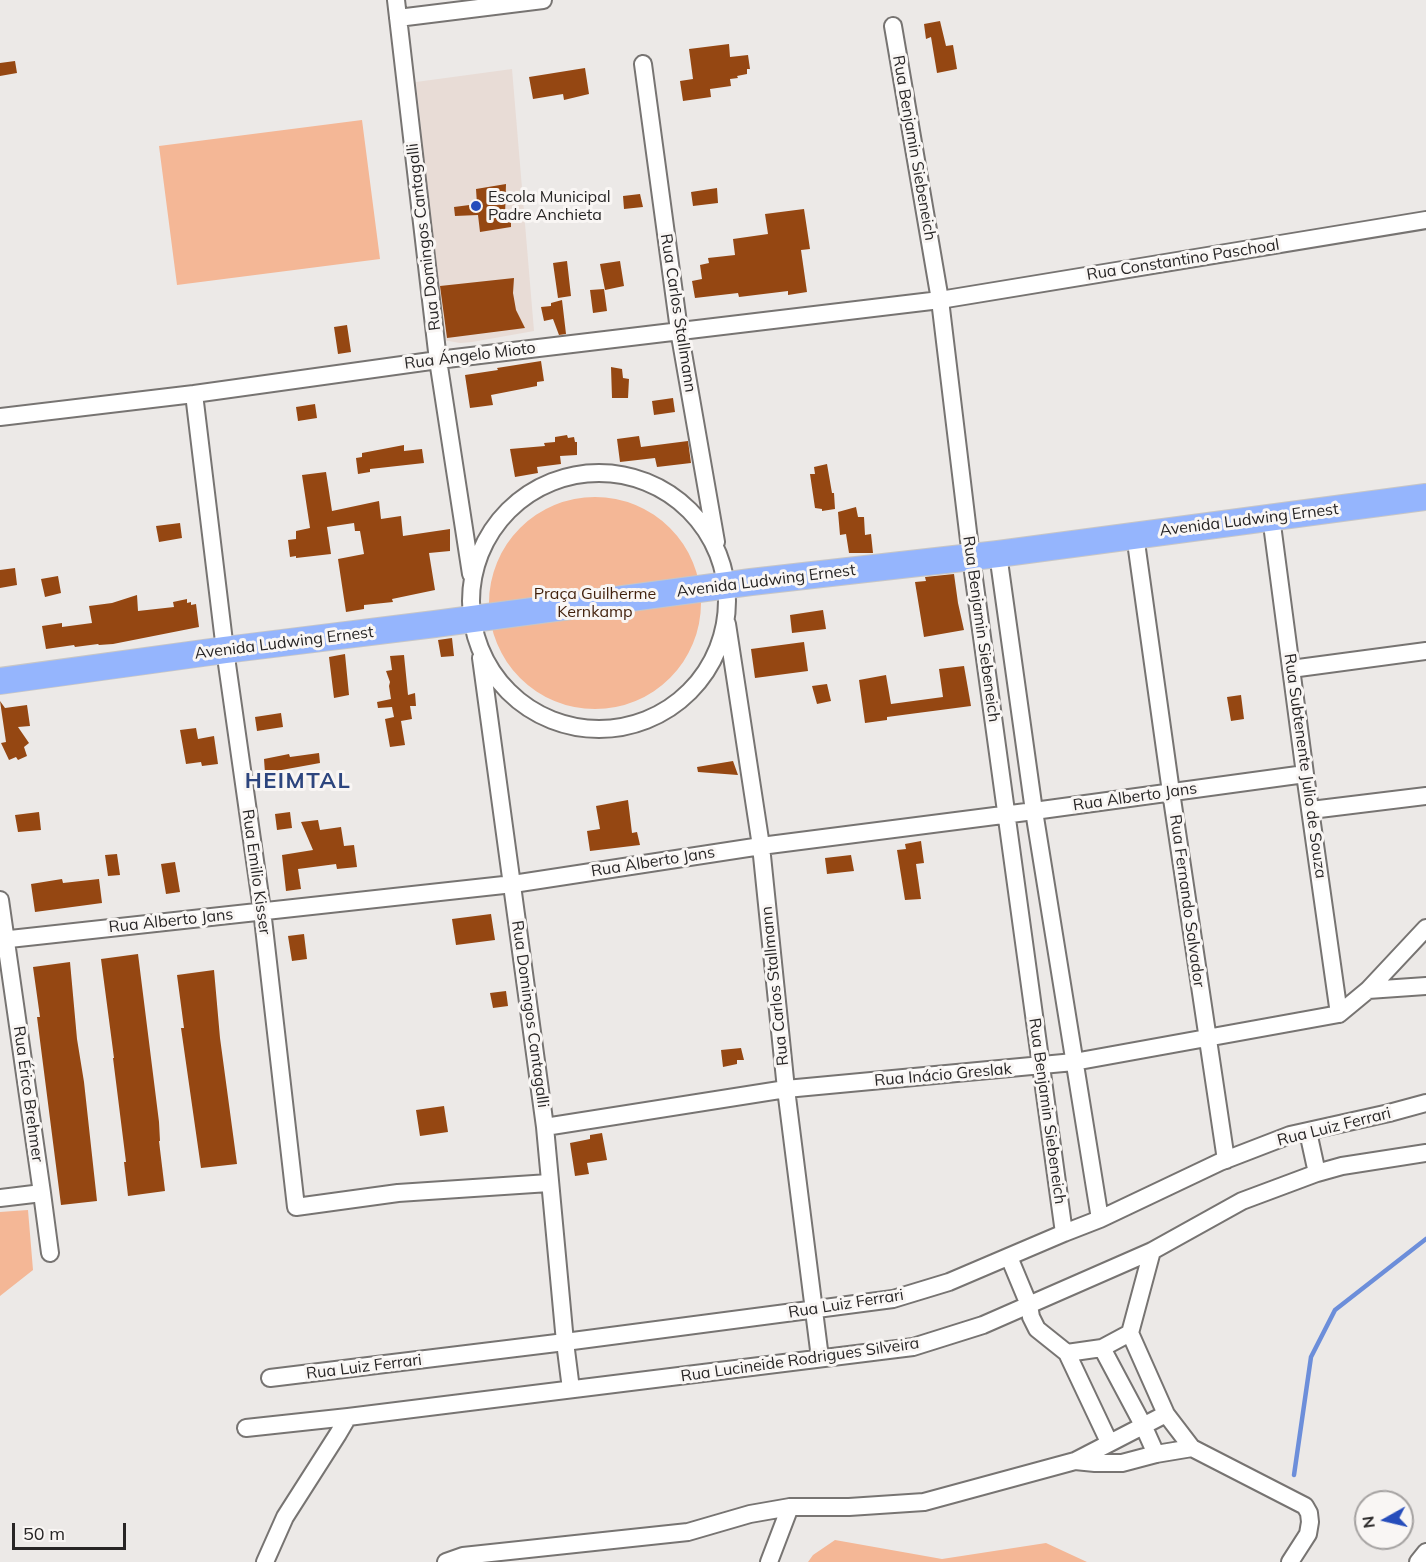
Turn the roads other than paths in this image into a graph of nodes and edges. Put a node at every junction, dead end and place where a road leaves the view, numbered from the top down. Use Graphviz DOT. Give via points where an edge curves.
graph roads {
  1 [pos="396,0"];
  2 [pos="543,0"];
  3 [pos="398,18"];
  4 [pos="893,26"];
  5 [pos="643,64"];
  6 [pos="1426,220"];
  7 [pos="940,300"];
  8 [pos="680,330"];
  9 [pos="438,360"];
  10 [pos="194,394"];
  11 [pos="0,417"];
  12 [pos="1426,497"];
  13 [pos="1271,517"];
  14 [pos="1135,535"];
  15 [pos="998,554"];
  16 [pos="970,557"];
  17 [pos="723,573"];
  18 [pos="472,581"];
  19 [pos="726,615"];
  20 [pos="477,628"];
  21 [pos="225,650"];
  22 [pos="1426,651"];
  23 [pos="1291,669"];
  24 [pos="0,681"];
  25 [pos="1305,774"];
  26 [pos="1171,792"];
  27 [pos="1426,796"];
  28 [pos="1311,810"];
  29 [pos="1034,811"];
  30 [pos="1007,815"];
  31 [pos="761,846"];
  32 [pos="513,884"];
  33 [pos="0,900"];
  34 [pos="262,910"];
  35 [pos="1426,928"];
  36 [pos="3,940"];
  37 [pos="1426,986"];
  38 [pos="1368,990"];
  39 [pos="1339,1014"];
  40 [pos="1207,1037"];
  41 [pos="1074,1062"];
  42 [pos="1041,1066"];
  43 [pos="786,1089"];
  44 [pos="1426,1103"];
  45 [pos="545,1127"];
  46 [pos="1308,1132"];
  47 [pos="1426,1154"];
  48 [pos="1226,1160"];
  49 [pos="1317,1173"];
  50 [pos="549,1184"];
  51 [pos="42,1193"];
  52 [pos="0,1198"];
  53 [pos="1100,1220"];
  54 [pos="1064,1233"];
  55 [pos="1152,1251"];
  56 [pos="50,1253"];
  57 [pos="1009,1257"];
  58 [pos="1029,1305"];
  59 [pos="814,1309"];
  60 [pos="1130,1334"];
  61 [pos="565,1342"];
  62 [pos="1102,1348"];
  63 [pos="1068,1353"];
  64 [pos="820,1358"];
  65 [pos="270,1378"];
  66 [pos="571,1389"];
  67 [pos="1166,1414"];
  68 [pos="348,1417"];
  69 [pos="1143,1425"];
  70 [pos="246,1428"];
  71 [pos="1109,1442"];
  72 [pos="1192,1448"];
  73 [pos="1156,1454"];
  74 [pos="1075,1461"];
  75 [pos="790,1507"];
  76 [pos="1426,1552"];
  77 [pos="265,1562"];
  78 [pos="446,1562"];
  79 [pos="769,1562"];
  80 [pos="1290,1562"];
  81 [pos="1418,1562"];
  1 -- 3 [label="street, Rua Domingos Cantagalli"];
  2 -- 3 [label="street"];
  3 -- 9 [label="street, Rua Domingos Cantagalli"];
  4 -- 7 [label="street, Rua Benjamin Siebeneich"];
  5 -- 8 [label="street, Rua Carlos Stallmann"];
  6 -- 7 [label="street, Rua Constantino Paschoal"];
  7 -- 8 [label="street, Rua Ángelo Mioto"];
  7 -- 16 [label="street, Rua Benjamin Siebeneich"];
  8 -- 9 [label="street, Rua Ángelo Mioto"];
  8 -- 17 [label="street, Rua Carlos Stallmann"];
  9 -- 10 [label="street, Rua Ángelo Mioto"];
  9 -- 18 [label="street, Rua Domingos Cantagalli"];
  10 -- 11 [label="street, Rua Ángelo Mioto"];
  10 -- 21 [label="street, Rua Emilio Kisser"];
  12 -- 13 [label="highway, Avenida Ludwing Ernest"];
  13 -- 14 [label="highway, Avenida Ludwing Ernest"];
  13 -- 23 [label="street, Rua Subtenente Julio de Souza"];
  14 -- 15 [label="highway, Avenida Ludwing Ernest"];
  14 -- 26 [label="street, Rua Fernando Salvador"];
  15 -- 16 [label="highway, Avenida Ludwing Ernest"];
  15 -- 29 [label="street, Rua Benjamin Siebeneich"];
  16 -- 17 [label="highway, Avenida Ludwing Ernest"];
  16 -- 30 [label="street, Rua Benjamin Siebeneich"];
  17 -- 18 [label="street" via="711,540 694,515 678,501 647,482 610,473 591,473 551,482 513,505 483,545"];
  17 -- 19 [label="street, Rua Carlos Stallmann"];
  17 -- 20 [label="highway, Avenida Ludwing Ernest"];
  18 -- 20 [label="street, Rua Domingos Cantagalli"];
  19 -- 20 [label="street" via="712,661 697,684 677,703 626,727 601,730 576,728 547,719 522,704 498,682 486,663"];
  19 -- 31 [label="street, Rua Carlos Stallmann"];
  20 -- 21 [label="highway, Avenida Ludwing Ernest" via="435,624"];
  20 -- 32 [label="street, Rua Domingos Cantagalli"];
  21 -- 24 [label="highway, Avenida Ludwing Ernest"];
  21 -- 34 [label="street, Rua Emilio Kisser"];
  22 -- 23 [label="street"];
  23 -- 25 [label="street, Rua Subtenente Julio de Souza"];
  25 -- 26 [label="street, Rua Alberto Jans"];
  25 -- 28 [label="street, Rua Subtenente Julio de Souza"];
  26 -- 29 [label="street, Rua Alberto Jans"];
  26 -- 40 [label="street, Rua Fernando Salvador"];
  27 -- 28 [label="street"];
  28 -- 39 [label="street, Rua Subtenente Julio de Souza"];
  29 -- 30 [label="street, Rua Alberto Jans"];
  29 -- 41 [label="street, Rua Benjamin Siebeneich"];
  30 -- 31 [label="street, Rua Alberto Jans"];
  30 -- 42 [label="street, Rua Benjamin Siebeneich"];
  31 -- 32 [label="street, Rua Alberto Jans"];
  31 -- 43 [label="street, Rua Carlos Stallmann"];
  32 -- 34 [label="street, Rua Alberto Jans"];
  32 -- 45 [label="street, Rua Domingos Cantagalli"];
  33 -- 36 [label="street, Rua Érico Brehmer"];
  34 -- 36 [label="street, Rua Alberto Jans"];
  34 -- 50 [label="street, Rua Emilio Kisser" via="296,1207 398,1193"];
  35 -- 38 [label="street"];
  36 -- 51 [label="street, Rua Érico Brehmer"];
  37 -- 38 [label="street"];
  38 -- 39 [label="street"];
  39 -- 40 [label="street, Rua Inácio Greslak"];
  40 -- 41 [label="street, Rua Inácio Greslak"];
  40 -- 48 [label="street, Rua Fernando Salvador"];
  41 -- 42 [label="street, Rua Inácio Greslak"];
  41 -- 53 [label="street, Rua Benjamin Siebeneich"];
  42 -- 43 [label="street, Rua Inácio Greslak"];
  42 -- 54 [label="street, Rua Benjamin Siebeneich"];
  43 -- 45 [label="street, Rua Inácio Greslak"];
  43 -- 59 [label="street, Rua Carlos Stallmann"];
  44 -- 46 [label="street, Rua Luiz Ferrari"];
  45 -- 50 [label="street, Rua Domingos Cantagalli"];
  46 -- 48 [label="street, Rua Luiz Ferrari"];
  46 -- 49 [label="street"];
  47 -- 49 [label="street, Rua Lucineide Rodrigues Silveira"];
  48 -- 53 [label="street, Rua Luiz Ferrari"];
  49 -- 55 [label="street, Rua Lucineide Rodrigues Silveira" via="1242,1201"];
  50 -- 61 [label="street, Rua Domingos Cantagalli"];
  51 -- 52 [label="street"];
  51 -- 56 [label="street, Rua Érico Brehmer"];
  53 -- 54 [label="street, Rua Luiz Ferrari"];
  54 -- 57 [label="street, Rua Luiz Ferrari"];
  55 -- 58 [label="street, Rua Lucineide Rodrigues Silveira"];
  55 -- 60 [label="street"];
  57 -- 58 [label="street"];
  57 -- 59 [label="street, Rua Luiz Ferrari" via="949,1282 893,1299"];
  58 -- 63 [label="street" via="1037,1329"];
  58 -- 64 [label="street, Rua Lucineide Rodrigues Silveira" via="913,1347"];
  59 -- 61 [label="street, Rua Luiz Ferrari"];
  59 -- 64 [label="street, Rua Carlos Stallmann"];
  60 -- 62 [label="street"];
  60 -- 67 [label="street"];
  61 -- 65 [label="street, Rua Luiz Ferrari"];
  61 -- 66 [label="street, Rua Domingos Cantagalli"];
  62 -- 63 [label="street"];
  62 -- 69 [label="street"];
  63 -- 71 [label="street"];
  64 -- 66 [label="street, Rua Lucineide Rodrigues Silveira"];
  66 -- 68 [label="street, Rua Lucineide Rodrigues Silveira"];
  67 -- 69 [label="street"];
  67 -- 72 [label="street"];
  68 -- 70 [label="street, Rua Lucineide Rodrigues Silveira"];
  68 -- 77 [label="street" via="285,1517"];
  69 -- 71 [label="street"];
  69 -- 73 [label="street"];
  71 -- 74 [label="street"];
  72 -- 73 [label="street"];
  72 -- 80 [label="street" via="1305,1506 1310,1522 1308,1534"];
  73 -- 74 [label="street" via="1122,1463"];
  74 -- 75 [label="street" via="924,1502"];
  75 -- 78 [label="street" via="688,1532 463,1556"];
  75 -- 79 [label="street"];
  76 -- 81 [label="street"];
}
